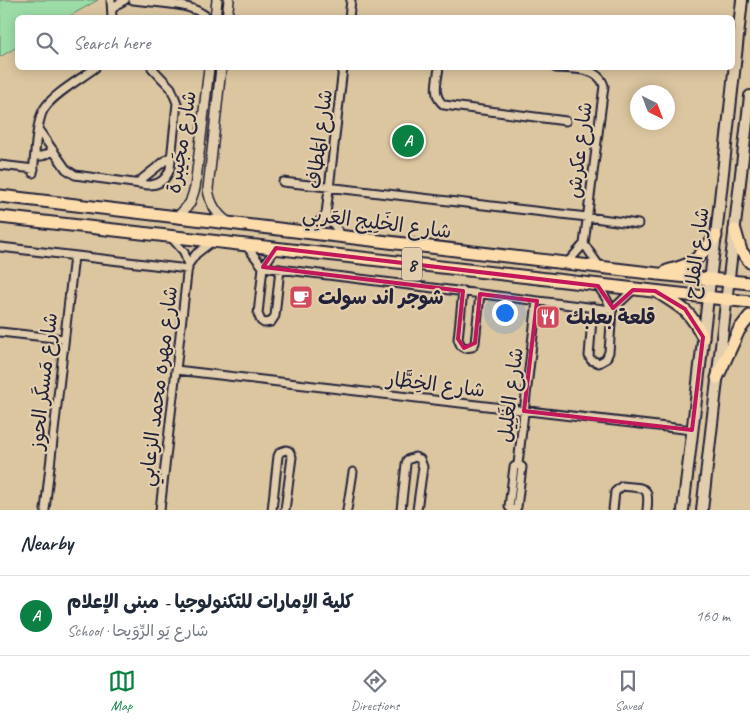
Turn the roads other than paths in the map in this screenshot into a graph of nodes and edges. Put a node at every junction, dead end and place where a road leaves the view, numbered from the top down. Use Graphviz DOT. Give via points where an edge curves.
graph roads {
  1 [pos="111,0"];
  2 [pos="125,0"];
  3 [pos="133,0"];
  4 [pos="217,0"];
  5 [pos="229,0"];
  6 [pos="351,0"];
  7 [pos="742,0"];
  8 [pos="112,14"];
  9 [pos="205,15"];
  10 [pos="215,15"];
  11 [pos="227,15"];
  12 [pos="349,15"];
  13 [pos="735,64"];
  14 [pos="92,70"];
  15 [pos="154,70"];
  16 [pos="209,70"];
  17 [pos="222,70"];
  18 [pos="344,70"];
  19 [pos="439,70"];
  20 [pos="574,70"];
  21 [pos="734,70"];
  22 [pos="750,96"];
  23 [pos="566,121"];
  24 [pos="38,129"];
  25 [pos="54,151"];
  26 [pos="35,156"];
  27 [pos="171,156"];
  28 [pos="0,165"];
  29 [pos="283,182"];
  30 [pos="137,184"];
  31 [pos="330,188"];
  32 [pos="0,196"];
  33 [pos="326,214"];
  34 [pos="0,217"];
  35 [pos="587,217"];
  36 [pos="178,218"];
  37 [pos="230,224"];
  38 [pos="638,224"];
  39 [pos="735,230"];
  40 [pos="309,233"];
  41 [pos="170,236"];
  42 [pos="716,236"];
  43 [pos="343,237"];
  44 [pos="213,241"];
  45 [pos="245,244"];
  46 [pos="584,244"];
  47 [pos="0,247"];
  48 [pos="276,248"];
  49 [pos="74,256"];
  50 [pos="750,262"];
  51 [pos="567,263"];
  52 [pos="188,267"];
  53 [pos="264,267"];
  54 [pos="600,267"];
  55 [pos="280,269"];
  56 [pos="658,274"];
  57 [pos="710,279"];
  58 [pos="729,280"];
  59 [pos="750,283"];
  60 [pos="598,286"];
  61 [pos="633,290"];
  62 [pos="655,291"];
  63 [pos="463,292"];
  64 [pos="480,294"];
  65 [pos="708,297"];
  66 [pos="727,299"];
  67 [pos="537,300"];
  68 [pos="750,302"];
  69 [pos="593,308"];
  70 [pos="612,310"];
  71 [pos="750,316"];
  72 [pos="0,332"];
  73 [pos="703,337"];
  74 [pos="64,339"];
  75 [pos="176,370"];
  76 [pos="717,378"];
  77 [pos="524,411"];
  78 [pos="692,430"];
  79 [pos="353,472"];
  80 [pos="45,510"];
  81 [pos="160,510"];
  82 [pos="272,510"];
  83 [pos="285,510"];
  84 [pos="346,510"];
  85 [pos="400,510"];
  86 [pos="418,510"];
  87 [pos="513,510"];
  88 [pos="613,510"];
  89 [pos="647,510"];
  90 [pos="683,510"];
  91 [pos="702,510"];
  1 -- 8 [label="street"];
  2 -- 8 [label="street" via="116,4"];
  3 -- 9 [label="street" via="191,8"];
  4 -- 10 [label="street"];
  5 -- 11 [label="street"];
  6 -- 12 [label="street"];
  7 -- 13 [label="main road, شارع الفلاح"];
  14 -- 24 [label="street" via="46,105"];
  15 -- 27 [label="street" via="176,98"];
  16 -- 36 [label="street, شارع مجَيبرة" via="195,188 190,203"];
  17 -- 37 [label="street, شارع مجَيبرة" via="208,189 214,208"];
  18 -- 31 [label="street, شارع المَطاف"];
  19 -- 23 [label="street" via="436,92 444,105"];
  20 -- 35 [label="street, شارع عكرش" via="593,72 604,86"];
  21 -- 42 [label="main road, شارع الفلاح"];
  22 -- 39 [label="main road, شارع الفلاح"];
  24 -- 25 [label="street"];
  24 -- 26 [label="street"];
  25 -- 26 [label="street"];
  25 -- 30 [label="street" via="66,169 75,175"];
  26 -- 28 [label="street" via="33,171"];
  27 -- 30 [label="street"];
  27 -- 30 [label="street" via="168,173 163,180 152,185"];
  29 -- 31 [label="street, شارع الخَلِيج العَربِي"];
  31 -- 33 [label="street, شارع المَطاف"];
  31 -- 35 [label="street, شارع الخَلِيج العَربِي"];
  32 -- 36 [label="highway, شارع الخَلِيج العَربِي / 8"];
  33 -- 40 [label="street, شارع المَطاف"];
  33 -- 43 [label="street, شارع المَطاف"];
  34 -- 41 [label="highway, شارع الخَلِيج العَربِي / 8"];
  35 -- 38 [label="street, شارع الخَلِيج العَربِي"];
  35 -- 46 [label="street, شارع عكرش"];
  36 -- 37 [label="highway, شارع الخَلِيج العَربِي / 8"];
  37 -- 40 [label="highway, شارع الخَلِيج العَربِي / 8"];
  39 -- 50 [label="highway" via="741,251"];
  39 -- 58 [label="main road, شارع الفلاح"];
  40 -- 43 [label="highway, شارع الخَلِيج العَربِي / 8"];
  41 -- 44 [label="highway, شارع الخَلِيج العَربِي / 8"];
  41 -- 52 [label="street, شارع مهره محمد الزعابي" via="184,252"];
  42 -- 56 [label="highway" via="692,264"];
  42 -- 57 [label="main road, شارع الفلاح"];
  43 -- 51 [label="highway, شارع الخَلِيج العَربِي / 8"];
  44 -- 45 [label="highway, شارع الخَلِيج العَربِي / 8"];
  44 -- 52 [label="street, شارع مهره محمد الزعابي" via="196,254"];
  45 -- 48 [label="highway, شارع الخَلِيج العَربِي / 8"];
  45 -- 53 [label="street"];
  46 -- 51 [label="street"];
  46 -- 54 [label="street"];
  47 -- 49 [label="street"];
  48 -- 53 [label="street"];
  48 -- 60 [label="highway, شارع الخَلِيج العَربِي / 8"];
  49 -- 52 [label="street"];
  49 -- 74 [label="street, شارع مَسكَر الحوز"];
  51 -- 54 [label="highway, شارع الخَلِيج العَربِي / 8"];
  52 -- 75 [label="street, شارع مهره محمد الزعابي"];
  53 -- 55 [label="street"];
  53 -- 55 [label="street" via="258,314 264,323 271,322 274,316"];
  54 -- 56 [label="highway, شارع الخَلِيج العَربِي / 8"];
  55 -- 63 [label="street"];
  56 -- 57 [label="highway, شارع الخَلِيج العَربِي / 8"];
  57 -- 58 [label="highway, شارع الخَلِيج العَربِي / 8"];
  57 -- 65 [label="main road, شارع الفلاح"];
  58 -- 59 [label="highway, شارع الخَلِيج العَربِي / 8"];
  58 -- 66 [label="main road, شارع الفلاح"];
  60 -- 61 [label="highway, شارع الخَلِيج العَربِي / 8"];
  60 -- 70 [label="street"];
  61 -- 62 [label="highway, شارع الخَلِيج العَربِي / 8"];
  61 -- 70 [label="street"];
  62 -- 65 [label="highway, شارع الخَلِيج العَربِي / 8"];
  62 -- 73 [label="highway" via="685,309"];
  63 -- 64 [label="street"];
  63 -- 64 [label="street" via="458,339 464,348 475,343"];
  64 -- 67 [label="street"];
  65 -- 66 [label="highway, شارع الخَلِيج العَربِي / 8"];
  65 -- 73 [label="main road, شارع الفلاح"];
  66 -- 68 [label="highway, شارع الخَلِيج العَربِي / 8"];
  66 -- 76 [label="main road, شارع الفلاح"];
  67 -- 69 [label="street"];
  67 -- 77 [label="street, شارع الغَلِيل"];
  69 -- 70 [label="street"];
  69 -- 70 [label="street" via="589,356 599,363 608,356"];
  71 -- 76 [label="highway" via="738,330"];
  72 -- 74 [label="street"];
  73 -- 78 [label="main road, شارع الفلاح"];
  74 -- 80 [label="street, شارع مَسكَر الحوز"];
  75 -- 77 [label="street, شارع الخِطَّار"];
  75 -- 81 [label="street, شارع مهره محمد الزعابي"];
  76 -- 91 [label="main road, شارع الفلاح"];
  77 -- 78 [label="street, شارع الخِطَّار"];
  77 -- 87 [label="street, شارع الغَلِيل" via="518,464 522,467 517,507"];
  78 -- 90 [label="main road, شارع الفلاح"];
  79 -- 84 [label="street"];
  82 -- 83 [label="street" via="278,456 286,450 292,457"];
  85 -- 86 [label="street" via="407,460 416,457 423,467"];
  88 -- 89 [label="street" via="615,492 622,486 647,491"];
}
